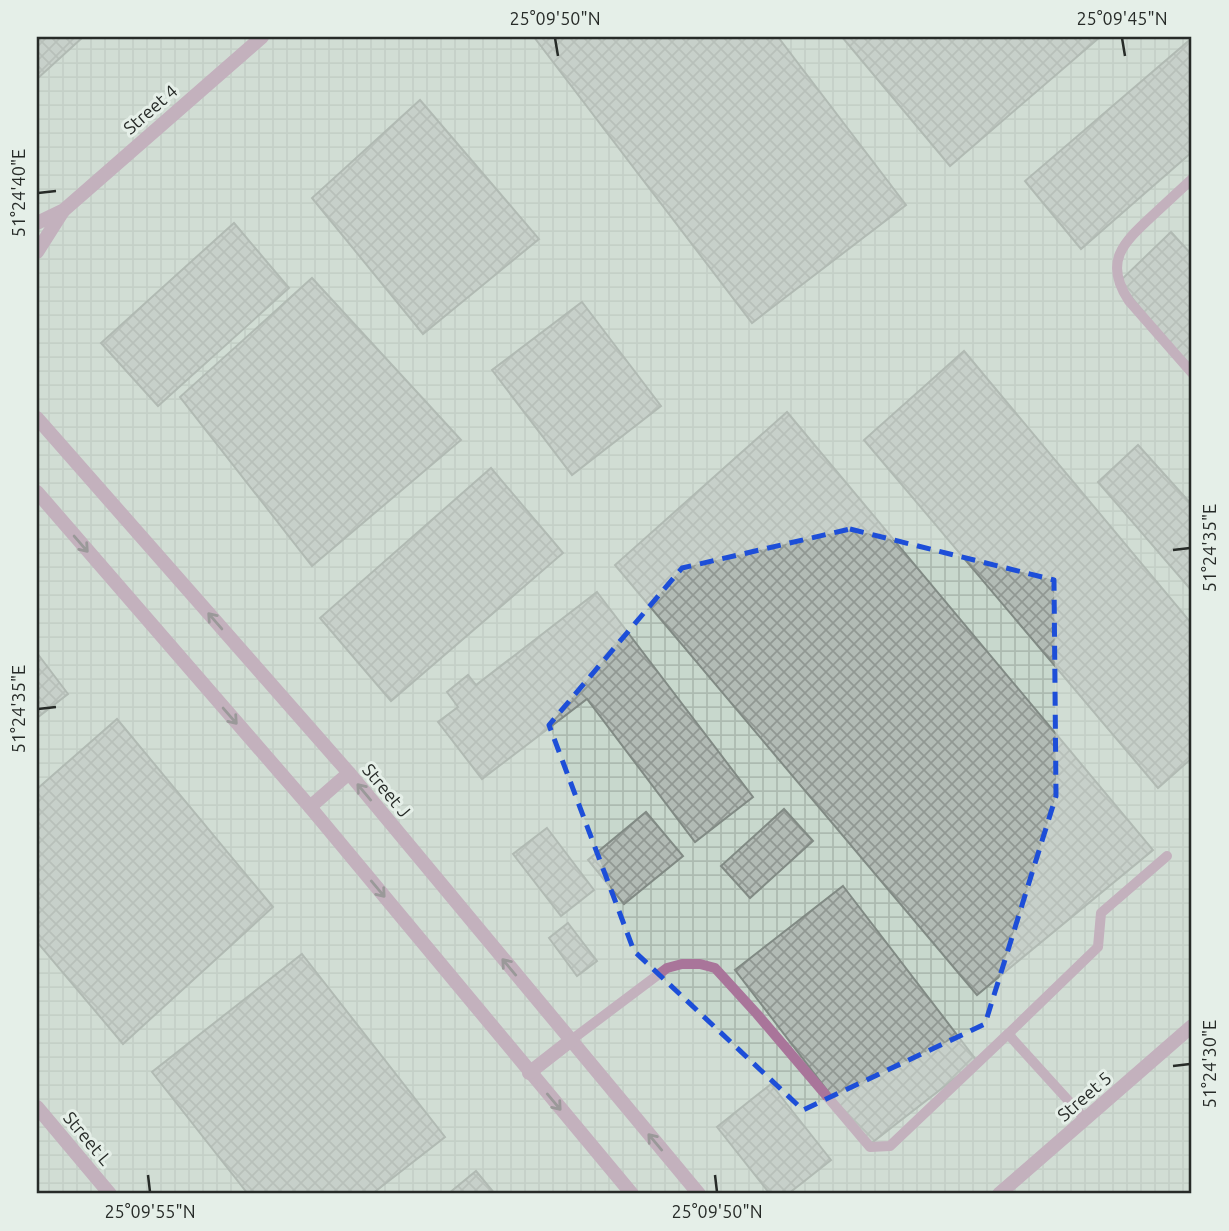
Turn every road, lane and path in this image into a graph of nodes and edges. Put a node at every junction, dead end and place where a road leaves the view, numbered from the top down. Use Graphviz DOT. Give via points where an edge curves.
graph roads {
  1 [pos="261,37"];
  2 [pos="1192,179"];
  3 [pos="64,210"];
  4 [pos="37,223"];
  5 [pos="37,252"];
  6 [pos="1192,373"];
  7 [pos="37,418"];
  8 [pos="37,492"];
  9 [pos="349,773"];
  10 [pos="310,807"];
  11 [pos="1167,856"];
  12 [pos="1192,1026"];
  13 [pos="1008,1034"];
  14 [pos="570,1041"];
  15 [pos="529,1073"];
  16 [pos="37,1107"];
  17 [pos="1086,1120"];
  18 [pos="110,1194"];
  19 [pos="632,1194"];
  20 [pos="699,1194"];
  21 [pos="999,1194"];
  1 -- 3 [label="street, Street 4"];
  2 -- 6 [label="lane" via="1127,239 1117,277 1129,301"];
  3 -- 4 [label="street, Street 4"];
  3 -- 5 [label="street, Street 4"];
  9 -- 7 [label="street, Street J, one-way"];
  8 -- 10 [label="street, one-way"];
  9 -- 10 [label="street"];
  14 -- 9 [label="street, Street J, one-way"];
  10 -- 15 [label="street, one-way"];
  11 -- 13 [label="lane" via="1101,913 1098,947"];
  12 -- 17 [label="street, Street 5"];
  13 -- 14 [label="lane" via="890,1146 878,1148 870,1147 715,968 700,964 667,968"];
  13 -- 17 [label="lane"];
  14 -- 15 [label="street"];
  20 -- 14 [label="street, Street J, one-way"];
  15 -- 19 [label="street, one-way"];
  16 -- 18 [label="street, Street L"];
  17 -- 21 [label="street, Street 5"];
}
